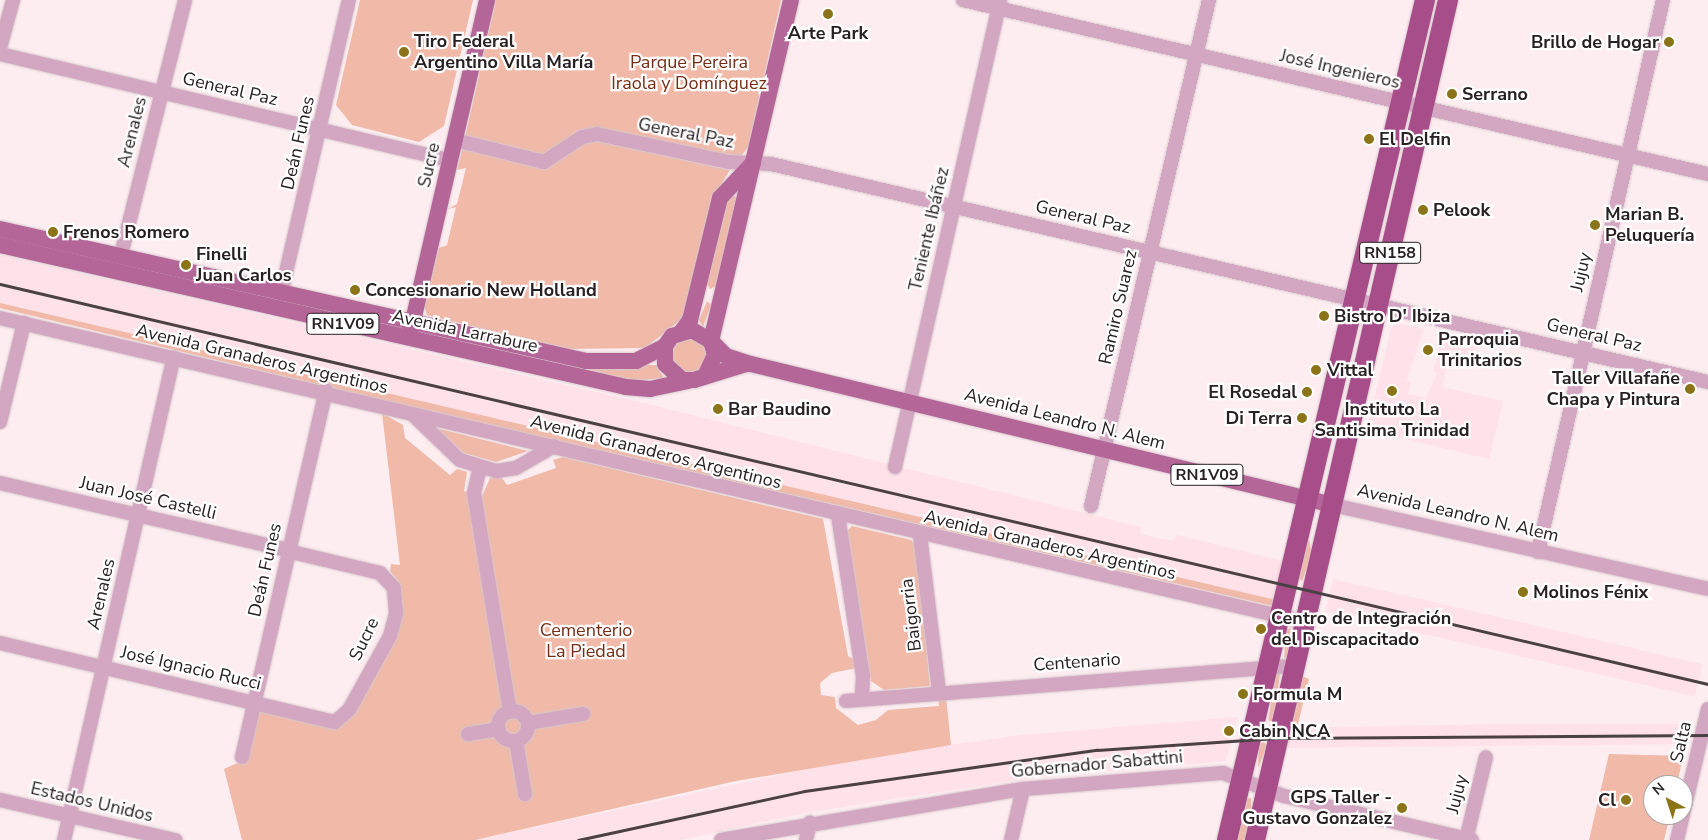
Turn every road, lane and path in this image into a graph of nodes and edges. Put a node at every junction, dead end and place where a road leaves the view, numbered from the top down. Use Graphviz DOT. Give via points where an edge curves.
graph roads {
  1 [pos="12,0"];
  2 [pos="185,0"];
  3 [pos="350,0"];
  4 [pos="488,0"];
  5 [pos="791,0"];
  6 [pos="963,0"];
  7 [pos="1209,0"];
  8 [pos="1425,0"];
  9 [pos="1448,0"];
  10 [pos="1663,0"];
  11 [pos="999,4"];
  12 [pos="0,48"];
  13 [pos="0,54"];
  14 [pos="1197,55"];
  15 [pos="161,92"];
  16 [pos="1401,102"];
  17 [pos="1423,107"];
  18 [pos="320,130"];
  19 [pos="455,140"];
  20 [pos="1628,155"];
  21 [pos="450,160"];
  22 [pos="753,163"];
  23 [pos="1708,174"];
  24 [pos="954,207"];
  25 [pos="0,228"];
  26 [pos="0,245"];
  27 [pos="1150,252"];
  28 [pos="121,256"];
  29 [pos="117,272"];
  30 [pos="281,294"];
  31 [pos="1355,299"];
  32 [pos="1378,304"];
  33 [pos="0,318"];
  34 [pos="24,323"];
  35 [pos="682,331"];
  36 [pos="410,332"];
  37 [pos="711,341"];
  38 [pos="665,346"];
  39 [pos="1582,351"];
  40 [pos="174,357"];
  41 [pos="751,364"];
  42 [pos="706,374"];
  43 [pos="688,381"];
  44 [pos="1708,382"];
  45 [pos="326,391"];
  46 [pos="909,402"];
  47 [pos="411,414"];
  48 [pos="0,422"];
  49 [pos="554,446"];
  50 [pos="1104,450"];
  51 [pos="480,467"];
  52 [pos="895,467"];
  53 [pos="0,483"];
  54 [pos="1310,500"];
  55 [pos="1333,505"];
  56 [pos="1091,506"];
  57 [pos="138,515"];
  58 [pos="838,515"];
  59 [pos="920,535"];
  60 [pos="288,551"];
  61 [pos="1538,552"];
  62 [pos="384,574"];
  63 [pos="1708,589"];
  64 [pos="1283,617"];
  65 [pos="1304,622"];
  66 [pos="0,643"];
  67 [pos="1270,666"];
  68 [pos="1294,666"];
  69 [pos="103,668"];
  70 [pos="940,691"];
  71 [pos="862,698"];
  72 [pos="254,701"];
  73 [pos="846,701"];
  74 [pos="1708,708"];
  75 [pos="510,712"];
  76 [pos="583,714"];
  77 [pos="343,717"];
  78 [pos="528,723"];
  79 [pos="499,729"];
  80 [pos="468,734"];
  81 [pos="516,741"];
  82 [pos="242,757"];
  83 [pos="1486,757"];
  84 [pos="1692,775"];
  85 [pos="1242,778"];
  86 [pos="1023,789"];
  87 [pos="1266,789"];
  88 [pos="525,794"];
  89 [pos="0,800"];
  90 [pos="70,816"];
  91 [pos="810,822"];
  92 [pos="1680,825"];
  93 [pos="64,840"];
  94 [pos="175,840"];
  95 [pos="721,840"];
  96 [pos="806,840"];
  97 [pos="1011,840"];
  98 [pos="1227,840"];
  99 [pos="1255,840"];
  100 [pos="1468,840"];
  101 [pos="1677,840"];
  1 -- 12 [label="street"];
  2 -- 15 [label="street, Arenales"];
  3 -- 18 [label="street, Deán Funes"];
  4 -- 19 [label="main road, Sucre"];
  5 -- 22 [label="main road"];
  6 -- 11 [label="street, José Ingenieros"];
  7 -- 14 [label="street, Ramiro Suarez"];
  8 -- 16 [label="highway, RN158"];
  9 -- 17 [label="highway, RN158"];
  10 -- 20 [label="street, Jujuy"];
  11 -- 14 [label="street, José Ingenieros"];
  11 -- 24 [label="street, Teniente Ibáñez"];
  13 -- 15 [label="street, General Paz"];
  14 -- 16 [label="street, José Ingenieros"];
  14 -- 27 [label="street, Ramiro Suarez"];
  15 -- 18 [label="street, General Paz"];
  15 -- 28 [label="street, Arenales"];
  16 -- 17 [label="street, José Ingenieros"];
  16 -- 31 [label="highway, RN158"];
  17 -- 20 [label="street, José Ingenieros"];
  17 -- 32 [label="highway, RN158"];
  18 -- 21 [label="street, General Paz"];
  18 -- 30 [label="street, Deán Funes"];
  19 -- 21 [label="main road, Sucre"];
  19 -- 22 [label="street, General Paz" via="548,162 582,137 597,134"];
  20 -- 23 [label="street, José Ingenieros"];
  20 -- 39 [label="street, Jujuy"];
  21 -- 36 [label="main road, Sucre"];
  22 -- 24 [label="street, General Paz"];
  22 -- 35 [label="main road" via="720,198 690,320"];
  22 -- 37 [label="main road"];
  24 -- 27 [label="street, General Paz"];
  24 -- 46 [label="street, Teniente Ibáñez"];
  25 -- 28 [label="main road, Avenida Larrabure / RN1V09"];
  26 -- 29 [label="main road, Avenida Larrabure / RN1V09"];
  27 -- 31 [label="street, General Paz"];
  27 -- 50 [label="street, Ramiro Suarez"];
  28 -- 29 [label="street, Arenales"];
  28 -- 30 [label="main road, Avenida Larrabure / RN1V09"];
  29 -- 36 [label="main road, Avenida Larrabure / RN1V09"];
  30 -- 36 [label="main road, Avenida Larrabure / RN1V09"];
  31 -- 32 [label="street, General Paz"];
  31 -- 54 [label="highway, RN158"];
  32 -- 39 [label="street, General Paz"];
  32 -- 55 [label="highway, RN158"];
  33 -- 34 [label="street, Avenida Granaderos Argentinos"];
  34 -- 40 [label="street, Avenida Granaderos Argentinos"];
  34 -- 48 [label="street"];
  35 -- 37 [label="main road, RN1V09" via="700,332"];
  35 -- 38 [label="main road, RN1V09"];
  36 -- 38 [label="main road, Avenida Larrabure / RN1V09" via="586,361 636,360"];
  36 -- 43 [label="main road, Avenida Larrabure / RN1V09" via="626,387 650,389"];
  37 -- 41 [label="main road, Avenida Leandro N. Alem / RN1V09" via="726,356"];
  37 -- 42 [label="main road" via="714,362"];
  38 -- 43 [label="main road" via="667,369"];
  39 -- 44 [label="street, General Paz"];
  39 -- 61 [label="street, Jujuy"];
  40 -- 45 [label="street, Avenida Granaderos Argentinos"];
  40 -- 57 [label="street, Arenales"];
  41 -- 42 [label="main road, RN1V09"];
  41 -- 46 [label="main road, Avenida Leandro N. Alem / RN1V09"];
  42 -- 43 [label="main road, RN1V09"];
  45 -- 47 [label="street, Avenida Granaderos Argentinos"];
  45 -- 60 [label="street, Deán Funes"];
  46 -- 50 [label="main road, Avenida Leandro N. Alem / RN1V09"];
  46 -- 52 [label="street, Teniente Ibáñez"];
  47 -- 49 [label="street, Avenida Granaderos Argentinos"];
  47 -- 51 [label="street" via="453,456"];
  49 -- 51 [label="street" via="511,469"];
  49 -- 58 [label="street, Avenida Granaderos Argentinos"];
  50 -- 54 [label="main road, Avenida Leandro N. Alem / RN1V09"];
  50 -- 56 [label="street, Ramiro Suarez"];
  51 -- 75 [label="street" via="474,493"];
  53 -- 57 [label="street, Juan José Castelli"];
  54 -- 55 [label="main road, Avenida Leandro N. Alem / RN1V09"];
  54 -- 64 [label="highway, RN158"];
  55 -- 61 [label="street, Avenida Leandro N. Alem"];
  55 -- 65 [label="highway, RN158"];
  57 -- 60 [label="street, Juan José Castelli"];
  57 -- 69 [label="street, Arenales"];
  58 -- 59 [label="street, Avenida Granaderos Argentinos"];
  58 -- 71 [label="street" via="864,676"];
  59 -- 64 [label="street, Avenida Granaderos Argentinos"];
  59 -- 70 [label="street, Baigorria"];
  60 -- 62 [label="street, Juan José Castelli"];
  60 -- 72 [label="street, Deán Funes"];
  61 -- 63 [label="street, Avenida Leandro N. Alem"];
  62 -- 77 [label="street, Sucre" via="394,588 396,622"];
  64 -- 65 [label="street, Avenida Granaderos Argentinos"];
  64 -- 67 [label="highway, RN158"];
  65 -- 68 [label="highway, RN158"];
  66 -- 69 [label="street, José Ignacio Rucci"];
  67 -- 68 [label="street, Centenario"];
  67 -- 70 [label="street, Centenario"];
  67 -- 85 [label="highway, RN158"];
  68 -- 87 [label="highway, RN158"];
  69 -- 72 [label="street, José Ignacio Rucci"];
  69 -- 90 [label="street, Arenales"];
  70 -- 71 [label="street, Centenario"];
  71 -- 73 [label="street, Centenario"];
  72 -- 77 [label="street, José Ignacio Rucci" via="326,721"];
  72 -- 82 [label="street, Deán Funes"];
  74 -- 84 [label="street, Salta"];
  75 -- 78 [label="street" via="521,714"];
  75 -- 79 [label="street" via="502,716"];
  76 -- 78 [label="street"];
  78 -- 81 [label="street" via="527,732"];
  79 -- 80 [label="street"];
  79 -- 81 [label="street" via="503,737"];
  81 -- 88 [label="street"];
  83 -- 100 [label="street, Jujuy"];
  85 -- 86 [label="street, Gobernador Sabattini" via="1223,774 1164,775"];
  85 -- 87 [label="street, Gobernador Sabattini"];
  85 -- 98 [label="highway, RN158"];
  86 -- 91 [label="street, Gobernador Sabattini"];
  86 -- 97 [label="street"];
  87 -- 99 [label="highway, RN158"];
  87 -- 100 [label="street, Gobernador Sabattini"];
  89 -- 90 [label="street, Estados Unidos"];
  90 -- 93 [label="street, Arenales"];
  90 -- 94 [label="street, Estados Unidos"];
  91 -- 95 [label="street, Gobernador Sabattini"];
  91 -- 96 [label="street"];
  92 -- 101 [label="street, Salta"];
}
